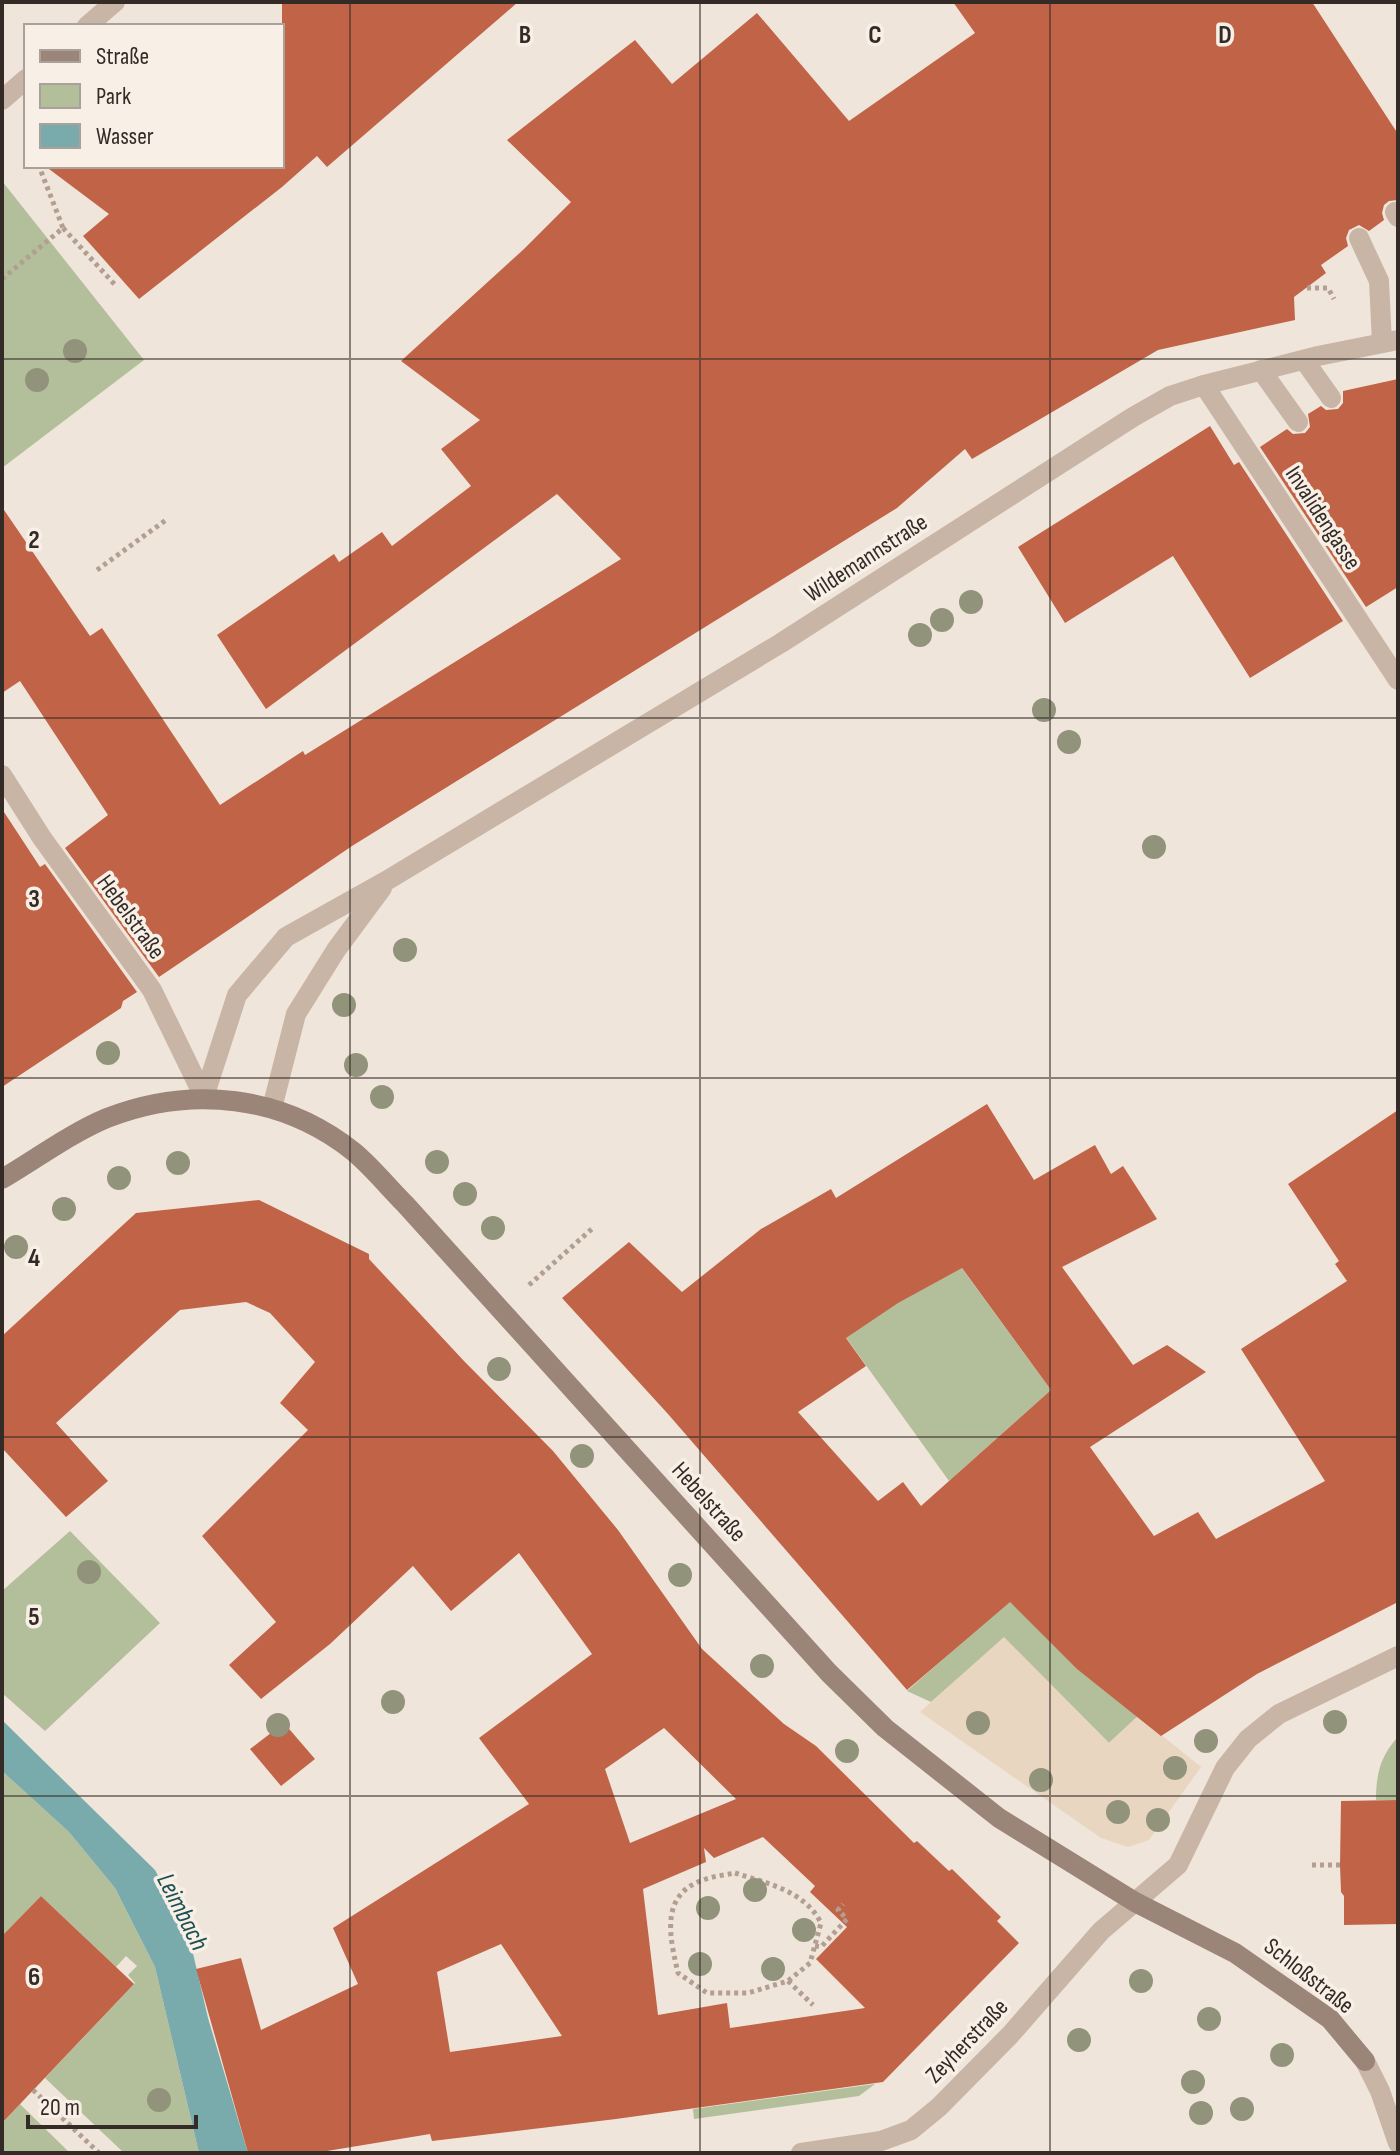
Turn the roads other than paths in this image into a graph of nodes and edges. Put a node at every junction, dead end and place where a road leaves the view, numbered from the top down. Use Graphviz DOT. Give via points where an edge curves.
graph roads {
  1 [pos="115,2"];
  2 [pos="89,24"];
  3 [pos="1359,238"];
  4 [pos="1390,342"];
  5 [pos="1304,360"];
  6 [pos="1261,370"];
  7 [pos="1204,385"];
  8 [pos="1331,398"];
  9 [pos="1298,422"];
  10 [pos="1398,680"];
  11 [pos="2,775"];
  12 [pos="386,881"];
  13 [pos="204,1097"];
  14 [pos="272,1108"];
  15 [pos="2,1179"];
  16 [pos="1398,1656"];
  17 [pos="1135,1902"];
  18 [pos="1398,2143"];
  19 [pos="801,2153"];
  1 -- 2 [label="street"];
  3 -- 4 [label="street" via="1379,281"];
  4 -- 5 [label="street, Wildemannstraße"];
  5 -- 6 [label="street, Wildemannstraße"];
  5 -- 8 [label="street"];
  6 -- 7 [label="street, Wildemannstraße"];
  6 -- 9 [label="street"];
  7 -- 10 [label="street, Invalidengasse"];
  7 -- 12 [label="street, Wildemannstraße" via="1133,417 781,643"];
  11 -- 13 [label="street, Hebelstraße" via="152,990"];
  12 -- 13 [label="street, Wildemannstraße" via="286,937 246,984 237,995"];
  12 -- 14 [label="street, Wildemannstraße" via="296,1014"];
  13 -- 14 [label="street, Hebelstraße"];
  13 -- 15 [label="street, Hebelstraße" via="106,1119"];
  14 -- 17 [label="street, Hebelstraße" via="319,1128 355,1153 885,1728 999,1818"];
  16 -- 17 [label="street, Zeyherstraße" via="1279,1714 1248,1739 1225,1768 1178,1865"];
  17 -- 18 [label="street, Schloßstraße" via="1235,1953 1330,2019 1365,2061"];
  17 -- 19 [label="street, Zeyherstraße" via="911,2130 881,2141"];
}
